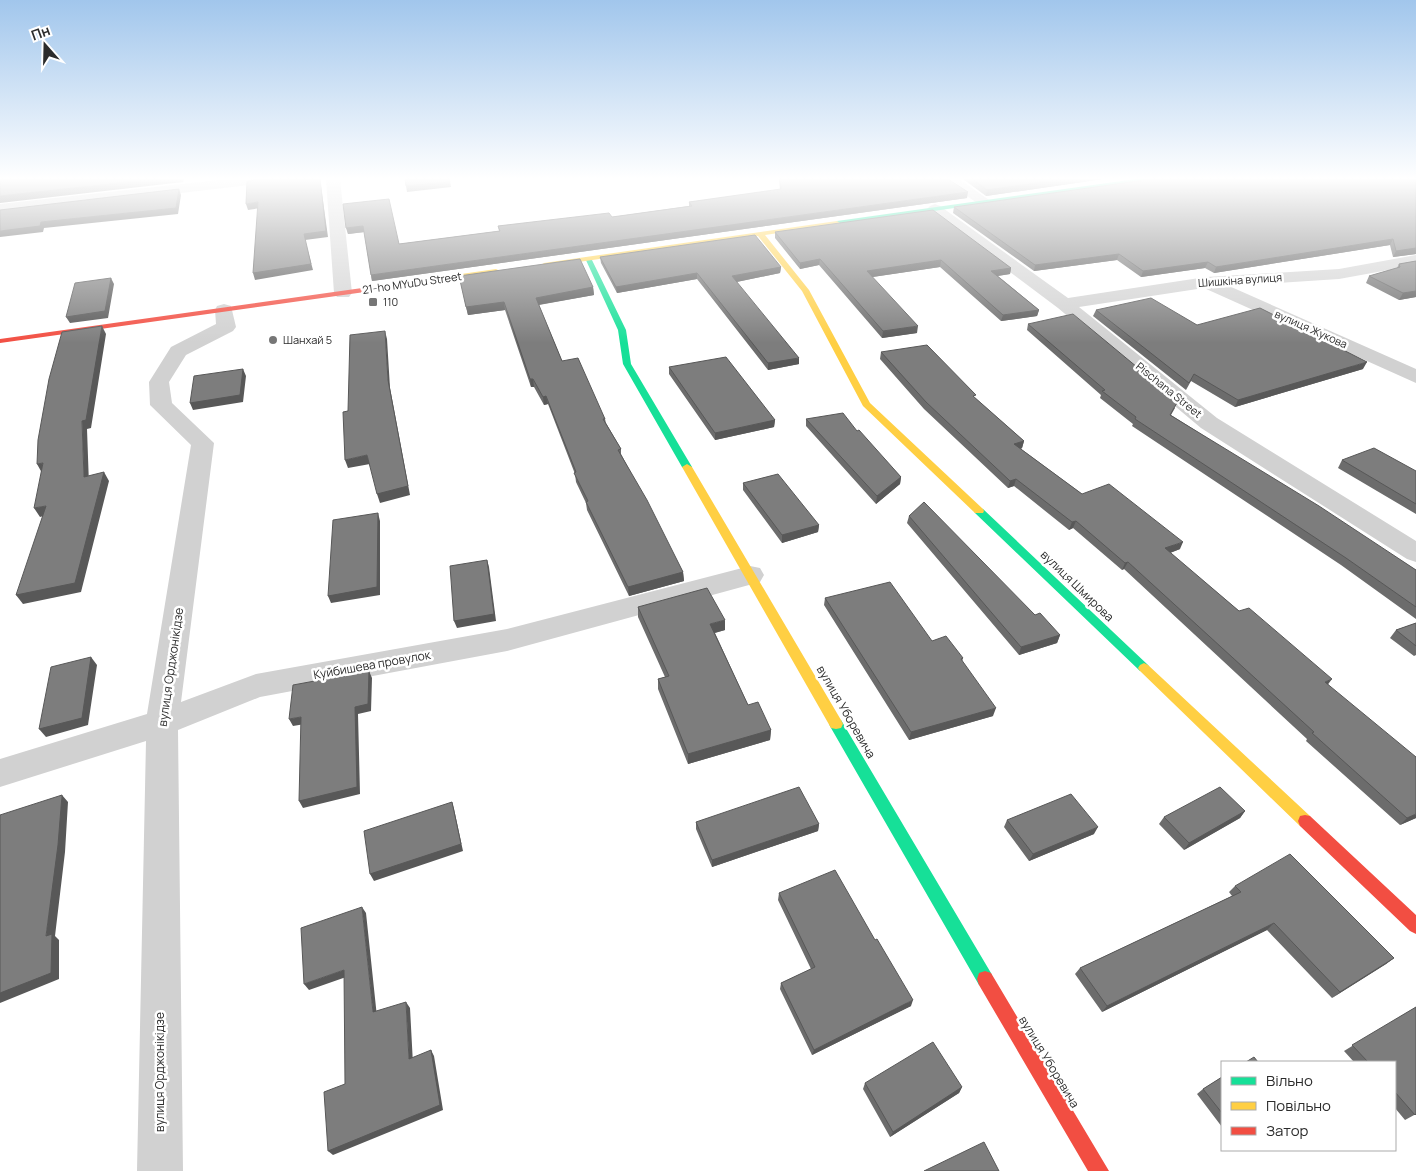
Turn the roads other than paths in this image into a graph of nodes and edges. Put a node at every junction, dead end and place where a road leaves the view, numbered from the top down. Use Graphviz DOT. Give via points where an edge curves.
graph roads {
  1 [pos="338,234"];
  2 [pos="760,234"];
  3 [pos="967,234"];
  4 [pos="588,258"];
  5 [pos="1416,260"];
  6 [pos="530,267"];
  7 [pos="510,270"];
  8 [pos="1206,282"];
  9 [pos="343,293"];
  10 [pos="1064,304"];
  11 [pos="224,310"];
  12 [pos="0,342"];
  13 [pos="1416,377"];
  14 [pos="1416,553"];
  15 [pos="750,575"];
  16 [pos="162,724"];
  17 [pos="0,773"];
  18 [pos="1416,926"];
  19 [pos="160,1171"];
  20 [pos="1099,1171"];
  1 -- 9 [label="street"];
  2 -- 4 [label="street"];
  2 -- 18 [label="street, вулиця Шмирова" via="805,290 866,404"];
  3 -- 10 [label="street, Pischana Street"];
  4 -- 6 [label="street"];
  4 -- 15 [label="street, вулиця Уборевича" via="622,330 627,364"];
  5 -- 8 [label="street, Шишкіна вулиця" via="1339,274"];
  7 -- 9 [label="street, 21-ho MYuDu Street"];
  8 -- 10 [label="street, Шишкіна вулиця"];
  8 -- 13 [label="street, вулиця Жукова"];
  9 -- 11 [label="street, 21-ho MYuDu Street"];
  10 -- 14 [label="street, Pischana Street" via="1209,423"];
  11 -- 12 [label="street, 21-ho MYuDu Street"];
  11 -- 16 [label="street, вулиця Орджонікідзе" via="226,327 178,350 159,382 161,405 203,443"];
  15 -- 16 [label="street, Куйбишева провулок" via="507,640 256,686"];
  15 -- 20 [label="street, вулиця Уборевича"];
  16 -- 17 [label="street, Куйбишева провулок"];
  16 -- 19 [label="street, вулиця Орджонікідзе"];
}
